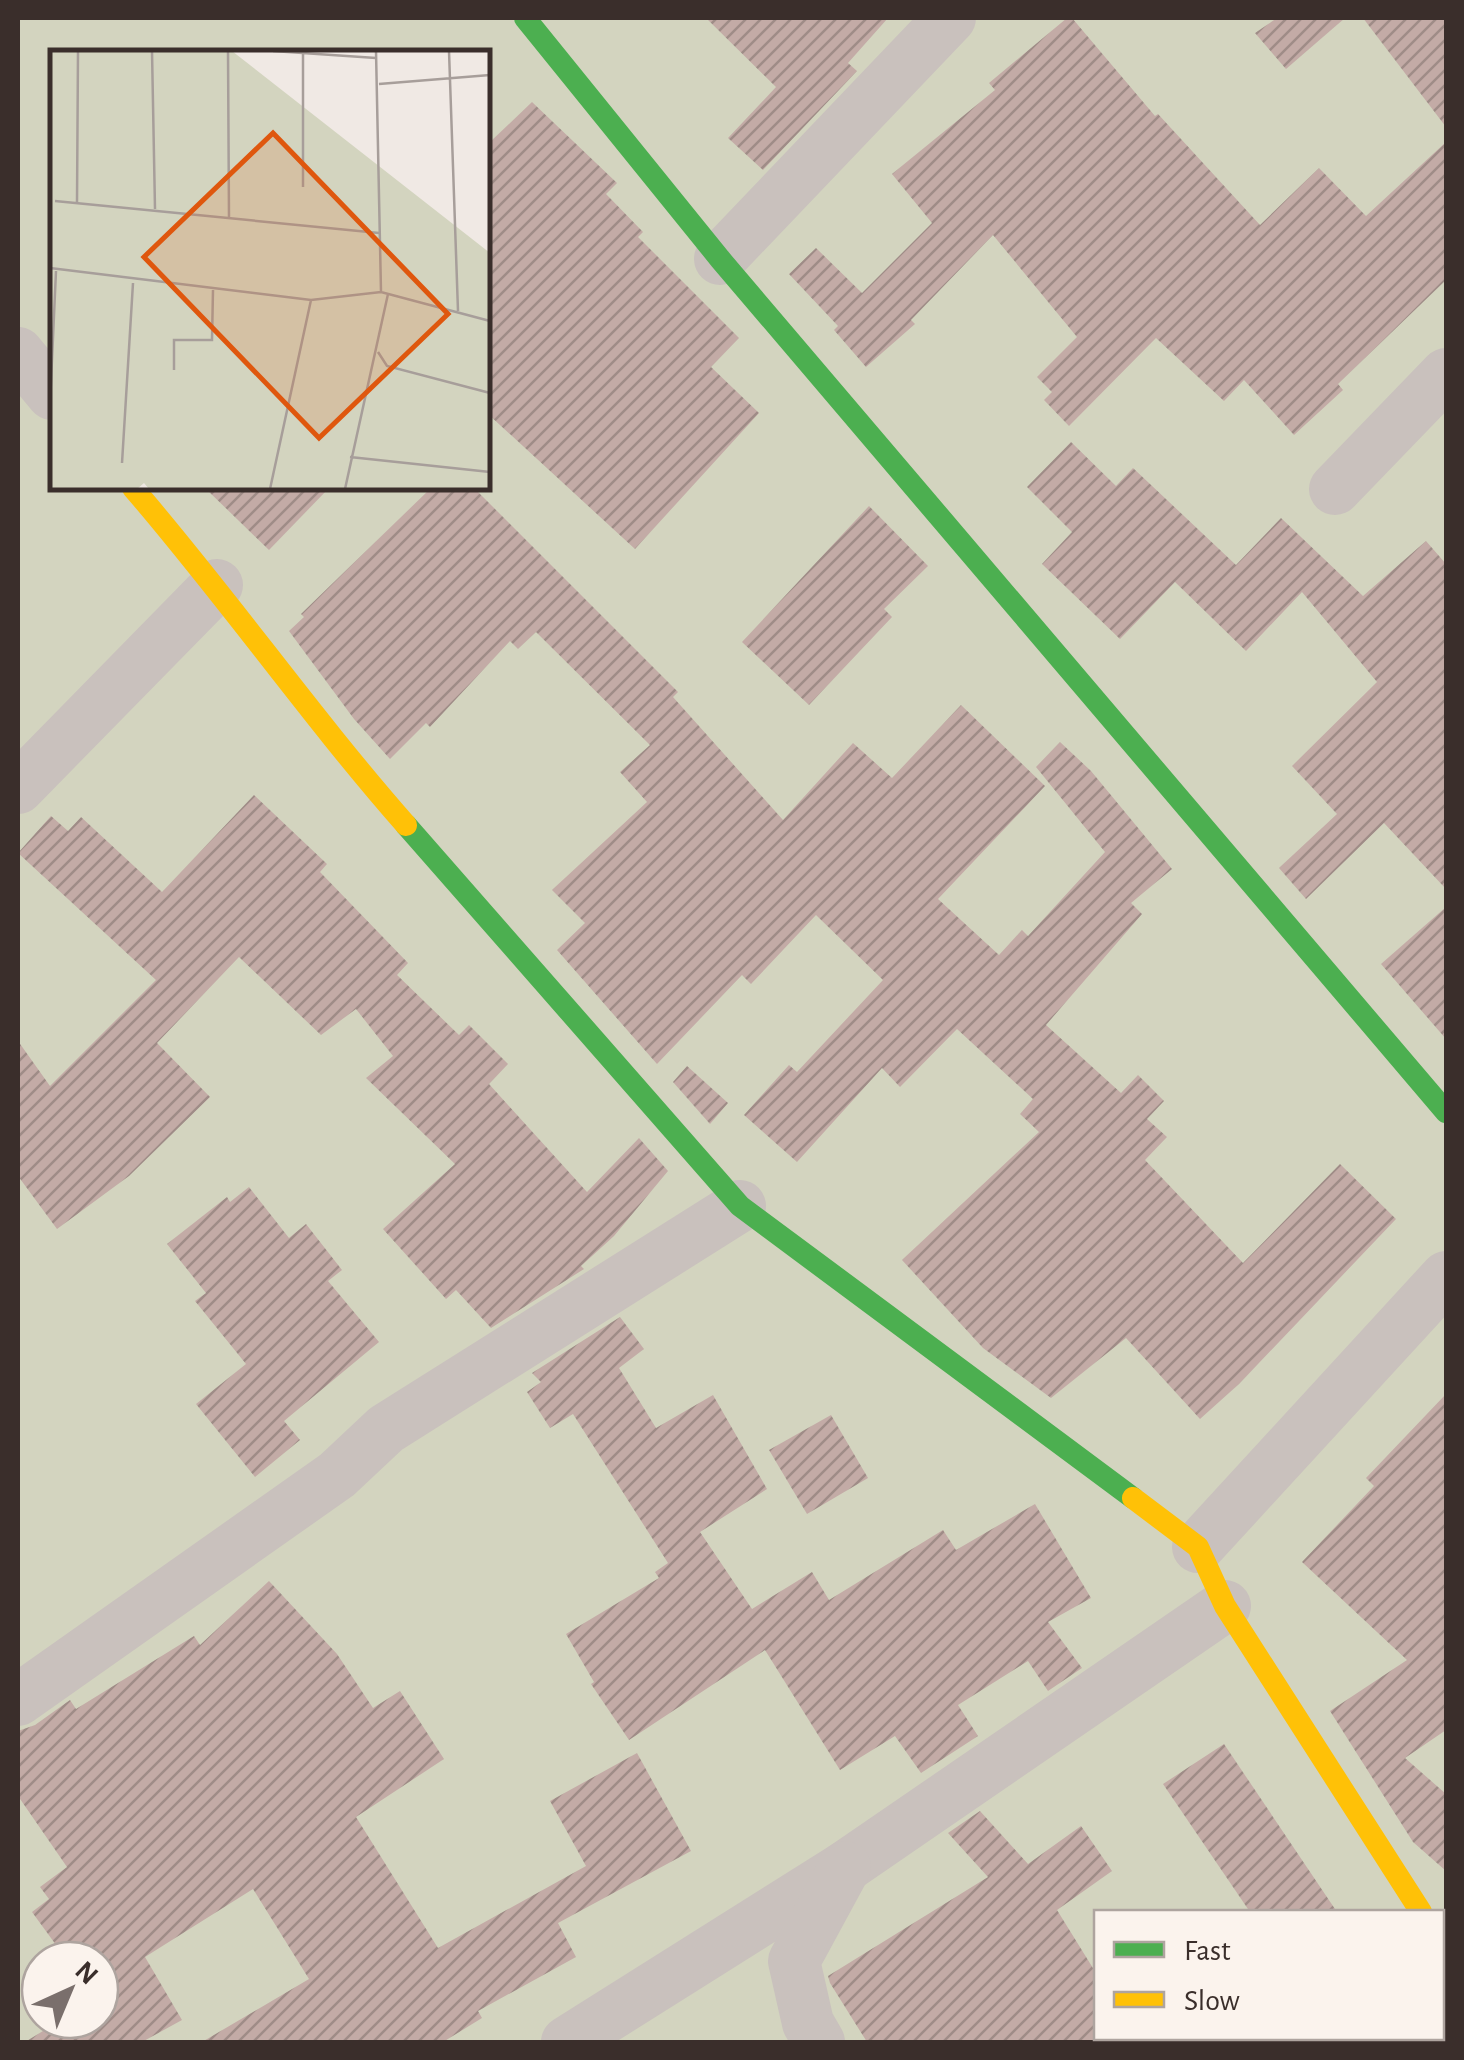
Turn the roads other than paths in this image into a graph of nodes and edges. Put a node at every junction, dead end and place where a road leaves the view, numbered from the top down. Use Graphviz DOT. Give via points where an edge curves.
graph roads {
  1 [pos="525,18"];
  2 [pos="950,18"];
  3 [pos="720,259"];
  4 [pos="18,353"];
  5 [pos="1446,374"];
  6 [pos="50,392"];
  7 [pos="1335,489"];
  8 [pos="135,490"];
  9 [pos="217,585"];
  10 [pos="18,788"];
  11 [pos="1446,1112"];
  12 [pos="740,1206"];
  13 [pos="1446,1277"];
  14 [pos="1198,1547"];
  15 [pos="1225,1606"];
  16 [pos="18,1700"];
  17 [pos="846,1868"];
  18 [pos="1420,1910"];
  19 [pos="567,2042"];
  20 [pos="820,2042"];
  1 -- 3 [label="street"];
  2 -- 3 [label="street"];
  3 -- 11 [label="street"];
  4 -- 6 [label="street"];
  5 -- 7 [label="street"];
  8 -- 9 [label="street"];
  9 -- 10 [label="street"];
  9 -- 12 [label="street" via="330,739"];
  12 -- 14 [label="street"];
  12 -- 16 [label="street" via="386,1429 337,1475"];
  13 -- 14 [label="street"];
  14 -- 15 [label="street"];
  15 -- 17 [label="street"];
  15 -- 18 [label="street"];
  17 -- 19 [label="street"];
  17 -- 20 [label="street" via="794,1961 808,2023"];
}
